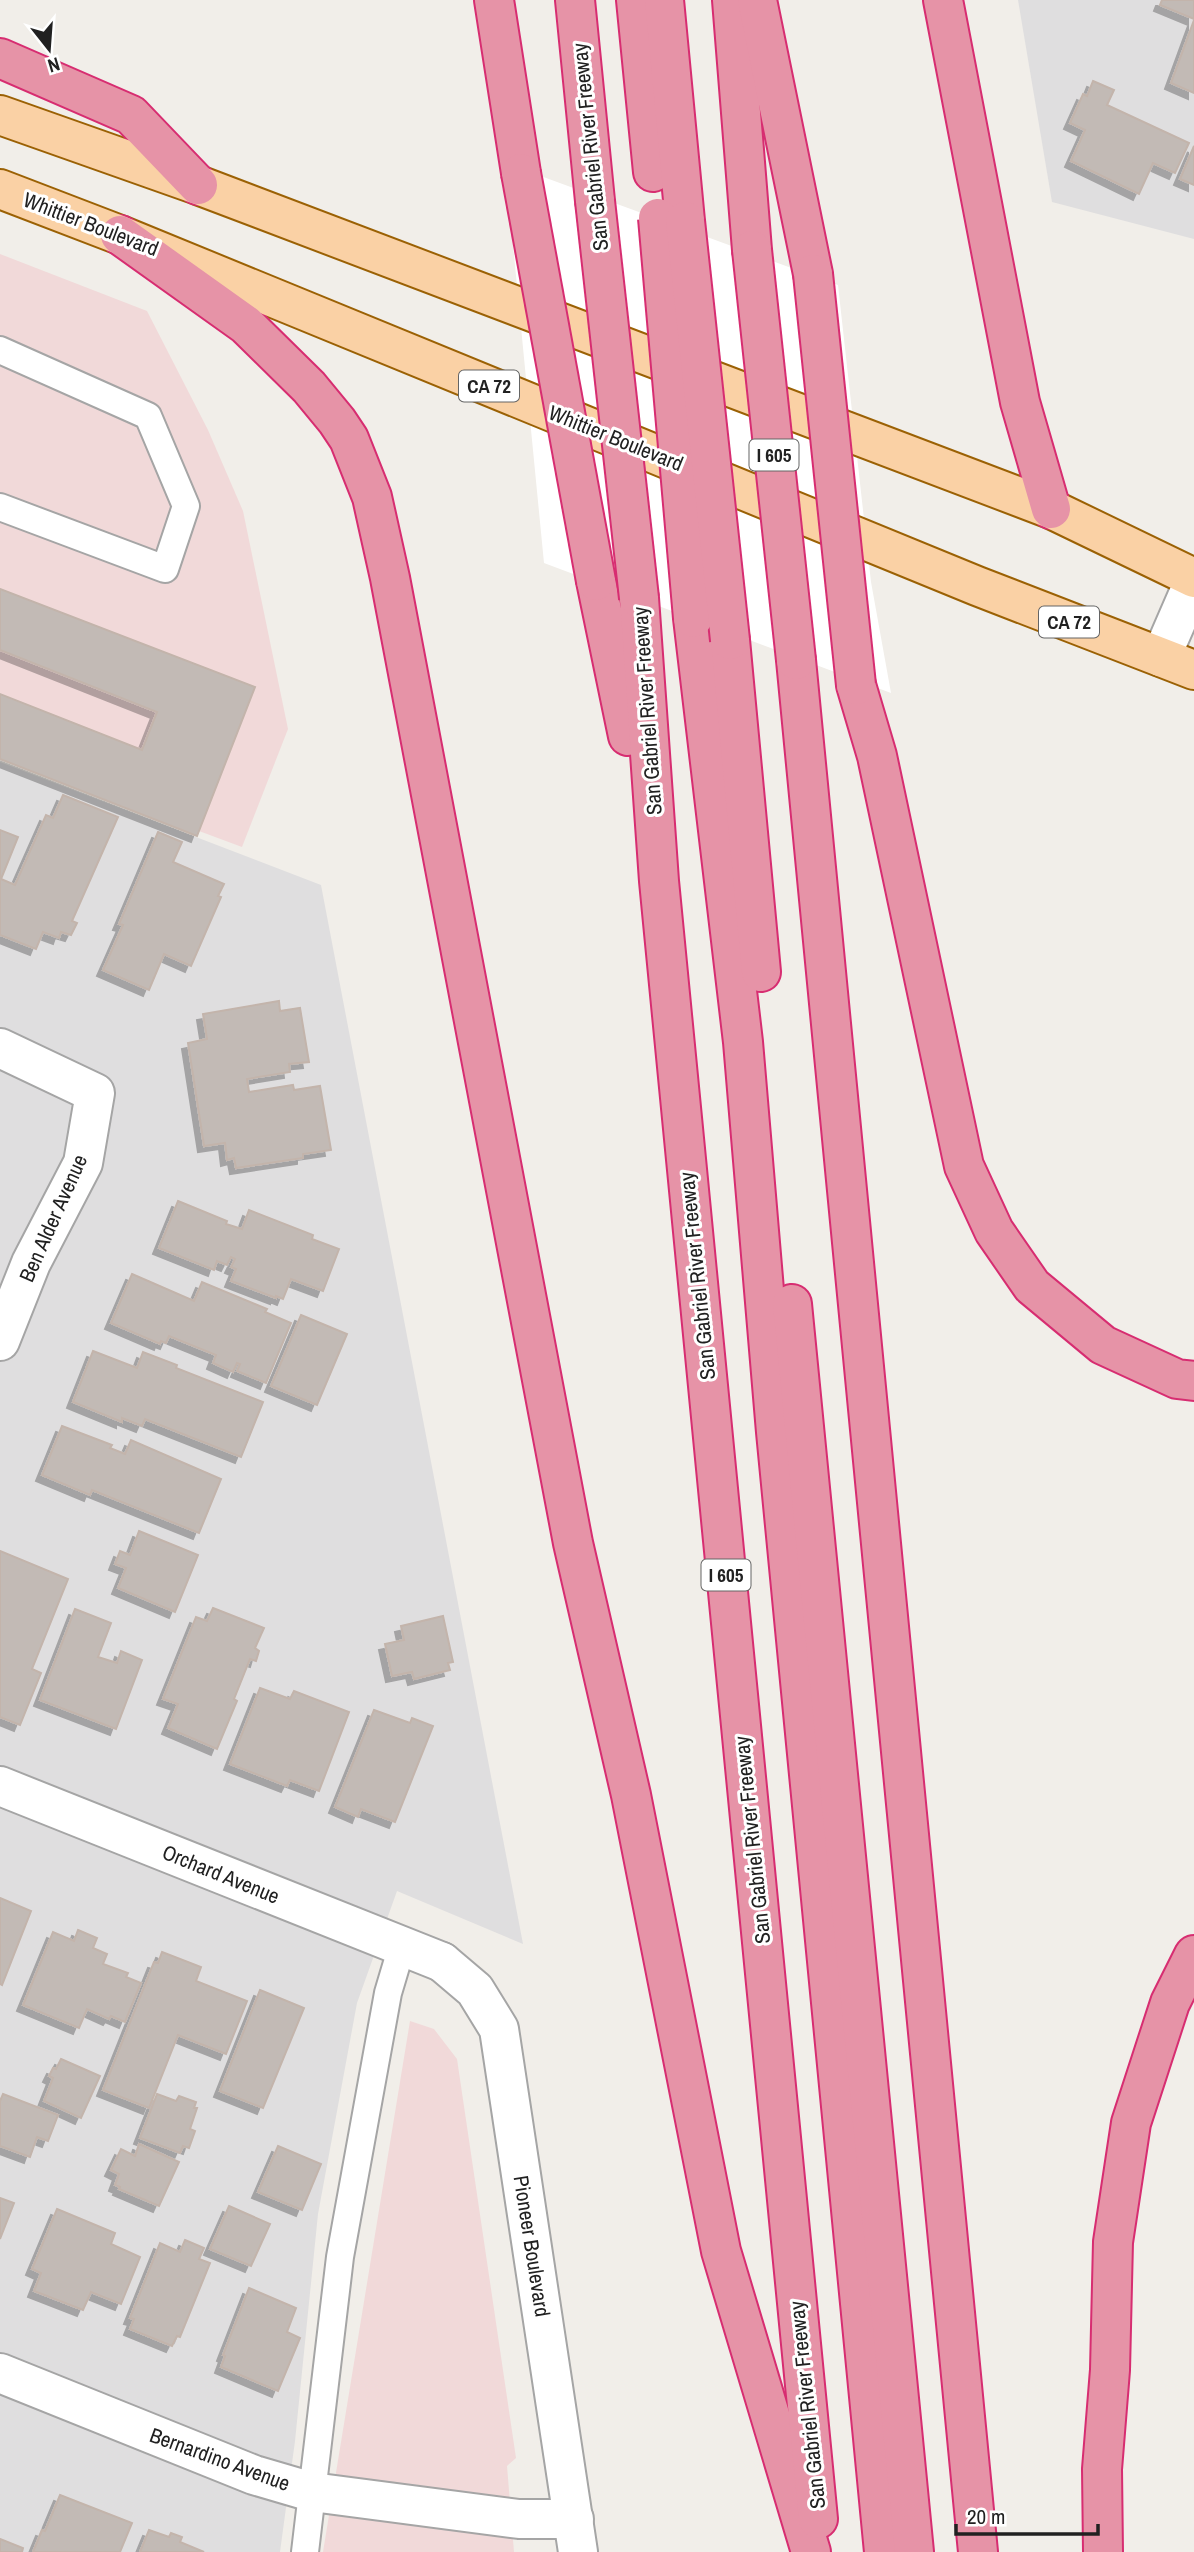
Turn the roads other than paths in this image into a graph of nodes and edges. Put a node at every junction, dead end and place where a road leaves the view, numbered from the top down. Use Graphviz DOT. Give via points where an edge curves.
graph roads {
  1 [pos="494,0"];
  2 [pos="575,0"];
  3 [pos="636,0"];
  4 [pos="664,0"];
  5 [pos="732,0"];
  6 [pos="757,0"];
  7 [pos="943,0"];
  8 [pos="0,58"];
  9 [pos="0,116"];
  10 [pos="198,185"];
  11 [pos="0,189"];
  12 [pos="671,219"];
  13 [pos="120,235"];
  14 [pos="0,351"];
  15 [pos="0,507"];
  16 [pos="1051,509"];
  17 [pos="1194,579"];
  18 [pos="1177,663"];
  19 [pos="659,881"];
  20 [pos="0,1048"];
  21 [pos="0,1341"];
  22 [pos="1194,1381"];
  23 [pos="0,1786"];
  24 [pos="402,1946"];
  25 [pos="1194,1955"];
  26 [pos="442,1962"];
  27 [pos="0,2373"];
  28 [pos="312,2492"];
  29 [pos="576,2535"];
  30 [pos="305,2552"];
  31 [pos="811,2552"];
  32 [pos="822,2552"];
  33 [pos="884,2552"];
  34 [pos="914,2552"];
  35 [pos="978,2552"];
  36 [pos="1103,2552"];
  1 -- 19 [label="highway, bridge" via="596,581"];
  2 -- 19 [label="highway, San Gabriel River Freeway / I 605, bridge" via="639,598"];
  3 -- 12 [label="highway"];
  4 -- 12 [label="highway"];
  5 -- 35 [label="highway, I 605, bridge" via="752,250 796,660"];
  6 -- 22 [label="highway, bridge" via="813,274 856,685 877,756 964,1166 994,1231 1032,1286 1102,1345 1177,1379"];
  7 -- 16 [label="highway" via="1020,401"];
  8 -- 10 [label="highway" via="131,115"];
  9 -- 10 [label="main road"];
  10 -- 16 [label="main road"];
  11 -- 13 [label="main road, Whittier Boulevard / CA 72"];
  12 -- 33 [label="highway, bridge" via="693,618 743,1042"];
  12 -- 34 [label="highway, bridge" via="730,640"];
  13 -- 18 [label="main road, Whittier Boulevard / CA 72"];
  13 -- 31 [label="highway" via="246,325 309,387 349,439 372,497 573,1543 631,1795 720,2251"];
  14 -- 15 [label="lane" via="148,416 186,506 164,569"];
  16 -- 17 [label="main road"];
  17 -- 18 [label="street"];
  19 -- 32 [label="highway, San Gabriel River Freeway / I 605"];
  20 -- 21 [label="street, Ben Alder Avenue" via="95,1093 83,1163 31,1263"];
  23 -- 24 [label="street, Orchard Avenue"];
  24 -- 26 [label="street, Orchard Avenue"];
  24 -- 28 [label="lane" via="388,1993 340,2257"];
  25 -- 36 [label="highway" via="1170,2003 1131,2123 1112,2242 1110,2370 1101,2469"];
  26 -- 29 [label="street, Pioneer Boulevard" via="475,1990 499,2029"];
  27 -- 28 [label="street, Bernardino Avenue" via="254,2475"];
  28 -- 29 [label="street, Bernardino Avenue" via="519,2519"];
  28 -- 30 [label="lane"];
}
